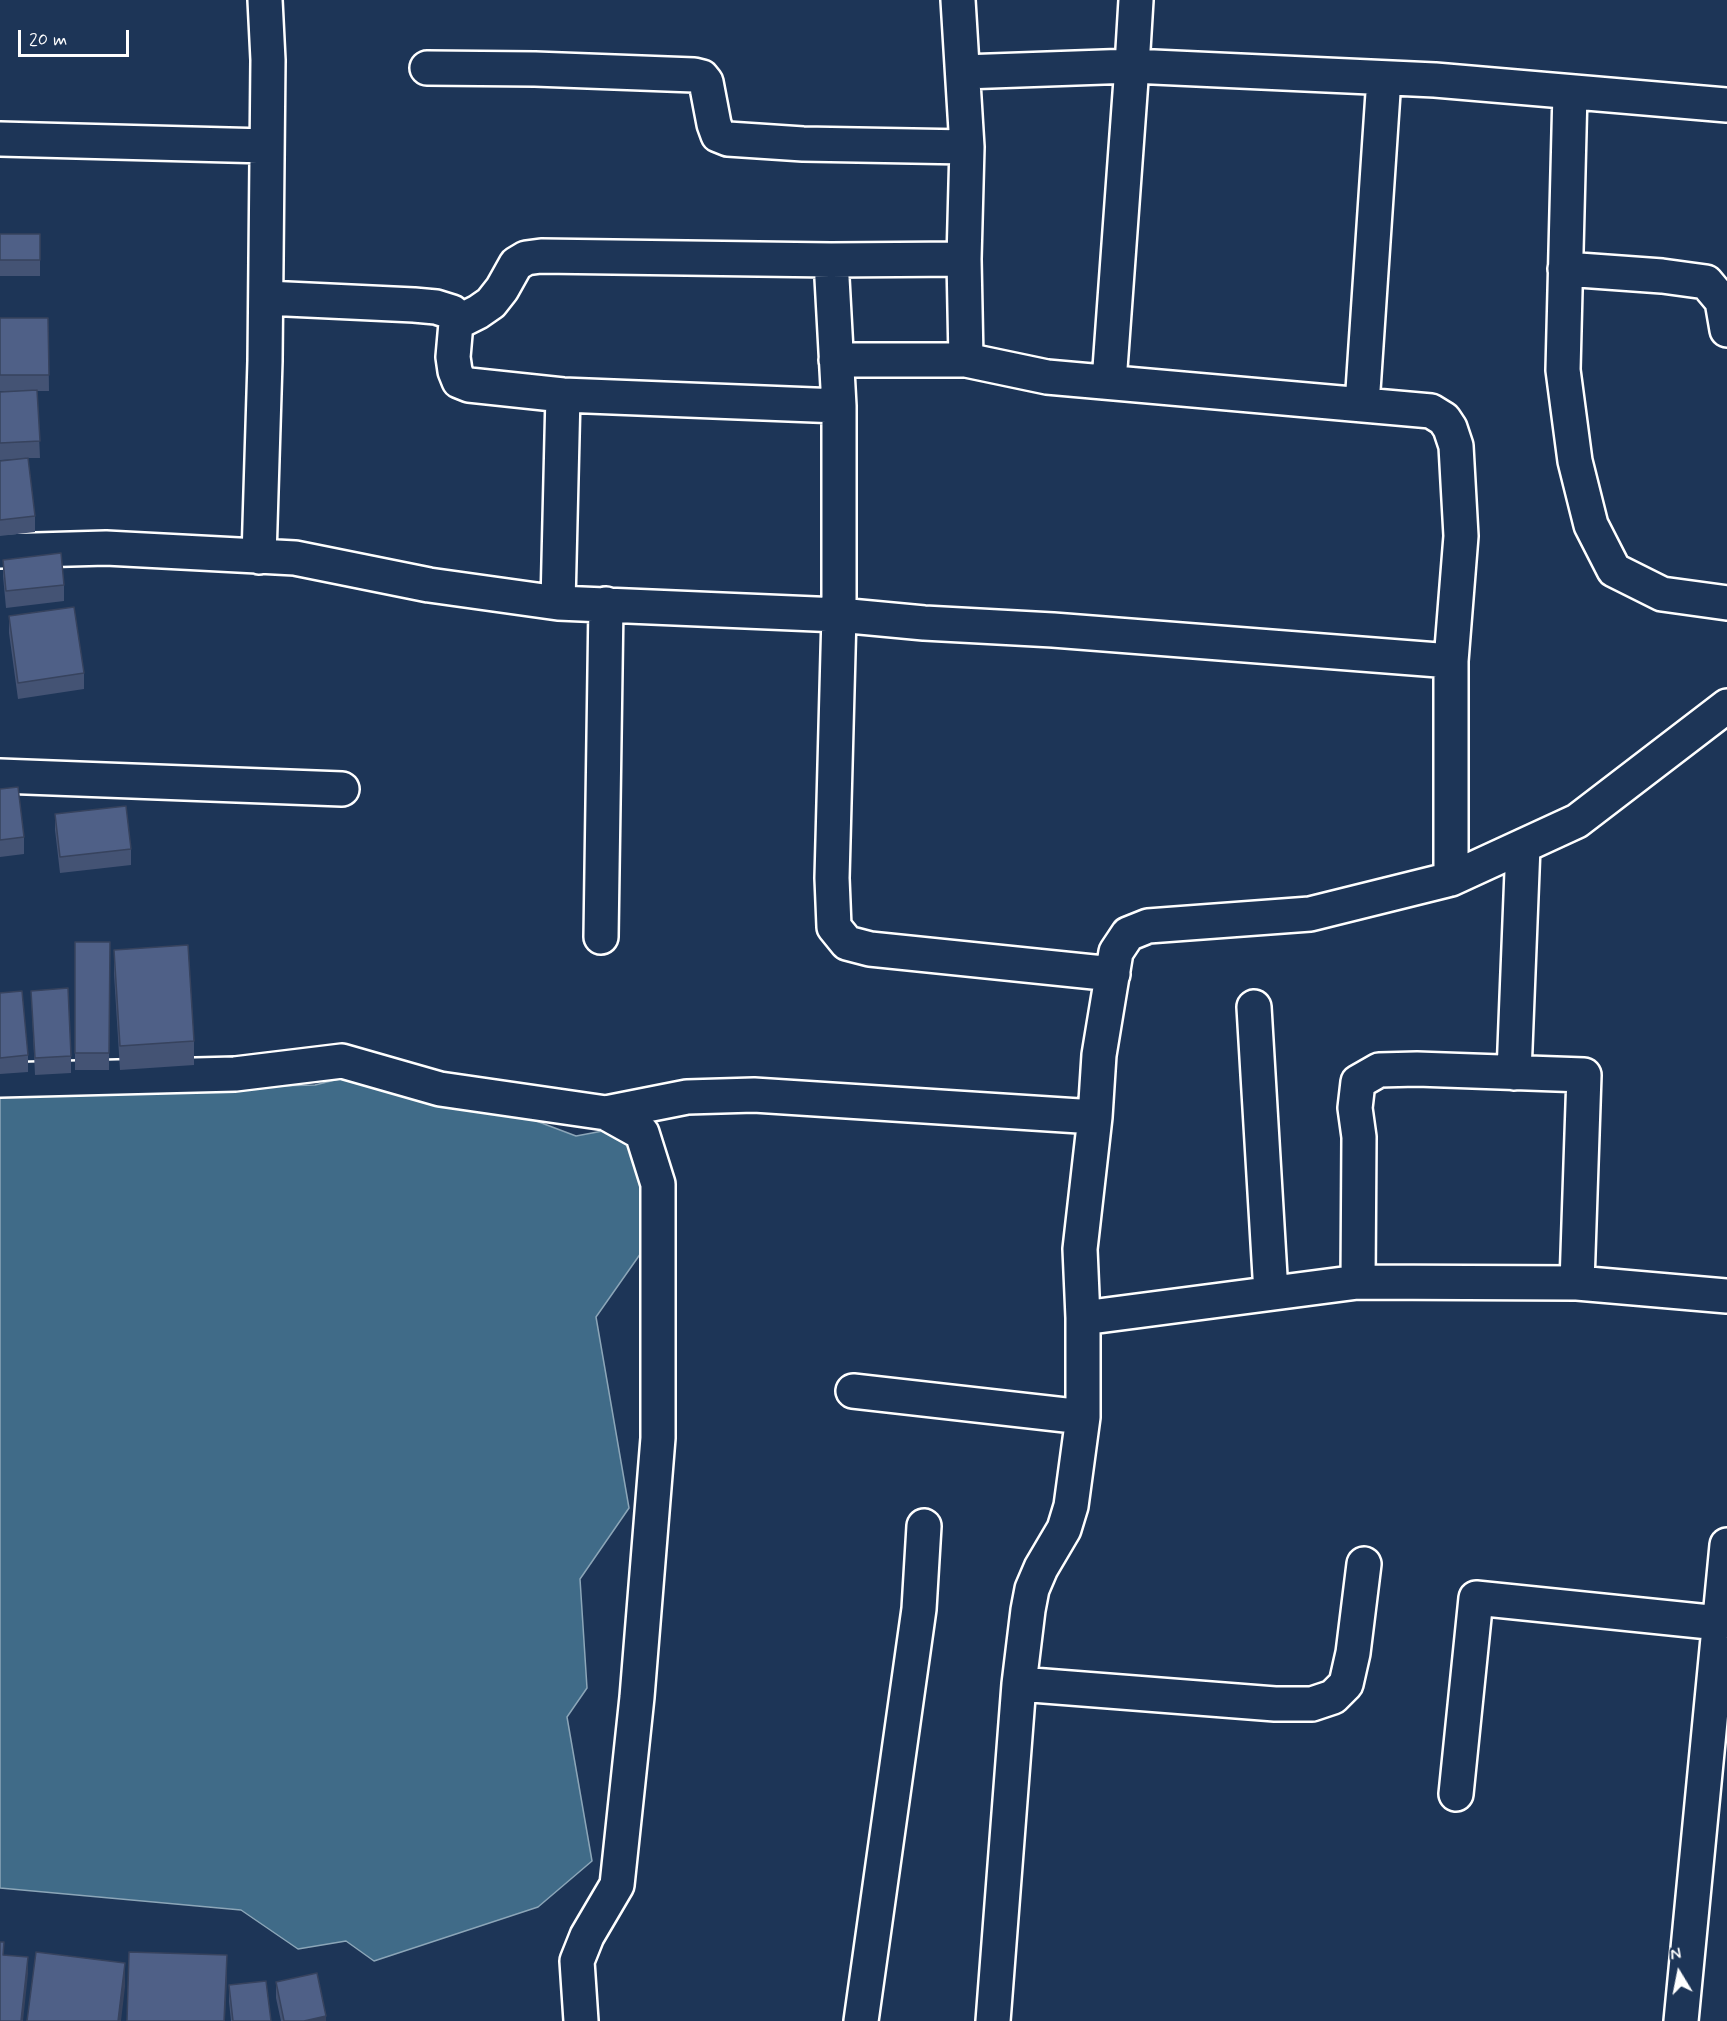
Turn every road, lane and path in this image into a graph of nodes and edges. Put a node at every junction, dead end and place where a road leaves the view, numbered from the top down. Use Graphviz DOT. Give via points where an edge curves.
graph roads {
  1 [pos="265,0"];
  2 [pos="958,0"];
  3 [pos="1136,0"];
  4 [pos="1132,66"];
  5 [pos="427,68"];
  6 [pos="963,72"];
  7 [pos="1384,78"];
  8 [pos="1570,92"];
  9 [pos="1727,105"];
  10 [pos="0,139"];
  11 [pos="267,146"];
  12 [pos="968,147"];
  13 [pos="964,259"];
  14 [pos="831,260"];
  15 [pos="1565,269"];
  16 [pos="266,298"];
  17 [pos="456,323"];
  18 [pos="1727,330"];
  19 [pos="836,360"];
  20 [pos="966,360"];
  21 [pos="1109,382"];
  22 [pos="563,395"];
  23 [pos="1362,405"];
  24 [pos="838,406"];
  25 [pos="0,551"];
  26 [pos="259,557"];
  27 [pos="558,603"];
  28 [pos="1727,603"];
  29 [pos="606,604"];
  30 [pos="839,615"];
  31 [pos="1451,661"];
  32 [pos="1719,722"];
  33 [pos="0,776"];
  34 [pos="342,789"];
  35 [pos="1522,846"];
  36 [pos="1452,879"];
  37 [pos="602,937"];
  38 [pos="1113,974"];
  39 [pos="1254,1007"];
  40 [pos="1514,1072"];
  41 [pos="0,1080"];
  42 [pos="606,1113"];
  43 [pos="1095,1117"];
  44 [pos="1358,1282"];
  45 [pos="1577,1282"];
  46 [pos="1271,1293"];
  47 [pos="1727,1296"];
  48 [pos="1083,1318"];
  49 [pos="853,1391"];
  50 [pos="1083,1417"];
  51 [pos="924,1526"];
  52 [pos="1727,1545"];
  53 [pos="1364,1564"];
  54 [pos="1719,1623"];
  55 [pos="1019,1684"];
  56 [pos="1456,1794"];
  57 [pos="581,2021"];
  58 [pos="861,2021"];
  59 [pos="993,2021"];
  60 [pos="1681,2021"];
  1 -- 11 [label="street"];
  2 -- 6 [label="street"];
  3 -- 4 [label="street"];
  4 -- 6 [label="street"];
  4 -- 7 [label="street"];
  4 -- 21 [label="street"];
  5 -- 12 [label="street" via="694,75 706,82 718,135 728,139"];
  6 -- 12 [label="street"];
  7 -- 8 [label="street"];
  7 -- 23 [label="street"];
  8 -- 9 [label="street"];
  8 -- 15 [label="street"];
  10 -- 11 [label="street"];
  11 -- 16 [label="street"];
  12 -- 13 [label="street"];
  13 -- 14 [label="street"];
  13 -- 20 [label="street"];
  14 -- 17 [label="street" via="526,258 516,264 491,303"];
  14 -- 19 [label="street"];
  15 -- 18 [label="street" via="1706,282 1722,301"];
  15 -- 28 [label="street" via="1563,370 1575,461 1591,525 1614,570 1662,594"];
  16 -- 17 [label="street" via="435,307 452,312"];
  16 -- 26 [label="street"];
  17 -- 22 [label="street" via="453,357 459,381 483,388"];
  19 -- 20 [label="street"];
  19 -- 24 [label="street"];
  20 -- 21 [label="street" via="1047,377"];
  21 -- 23 [label="street"];
  22 -- 24 [label="street"];
  22 -- 27 [label="street"];
  23 -- 31 [label="street" via="1431,411 1450,428 1456,446 1461,536"];
  24 -- 30 [label="street"];
  25 -- 26 [label="street" via="106,548"];
  26 -- 27 [label="street" via="296,558 429,585"];
  27 -- 29 [label="street"];
  29 -- 30 [label="street"];
  29 -- 37 [label="street"];
  30 -- 31 [label="street"];
  30 -- 38 [label="street" via="834,927 847,944 870,949"];
  31 -- 36 [label="street"];
  32 -- 35 [label="street" via="1577,821"];
  33 -- 34 [label="street"];
  35 -- 36 [label="street"];
  35 -- 40 [label="street"];
  36 -- 38 [label="street" via="1310,914 1148,926 1128,934 1116,952"];
  38 -- 43 [label="street" via="1099,1055"];
  39 -- 46 [label="street"];
  40 -- 44 [label="street" via="1379,1070 1358,1082"];
  40 -- 45 [label="street" via="1584,1075"];
  41 -- 42 [label="street" via="235,1074 342,1061 440,1089"];
  42 -- 43 [label="street" via="687,1097 754,1095"];
  42 -- 57 [label="street" via="642,1133 658,1184 658,1438 617,1885 577,1961"];
  43 -- 48 [label="street" via="1080,1249"];
  44 -- 45 [label="street"];
  44 -- 46 [label="street"];
  45 -- 47 [label="street"];
  46 -- 48 [label="street"];
  48 -- 50 [label="street"];
  49 -- 50 [label="street"];
  50 -- 55 [label="street" via="1071,1506 1064,1529 1032,1589"];
  51 -- 58 [label="street" via="919,1609"];
  52 -- 54 [label="street"];
  53 -- 55 [label="street" via="1346,1684 1333,1697 1312,1704 1275,1704"];
  54 -- 56 [label="street" via="1476,1598"];
  54 -- 60 [label="street"];
  55 -- 59 [label="street"];
}
